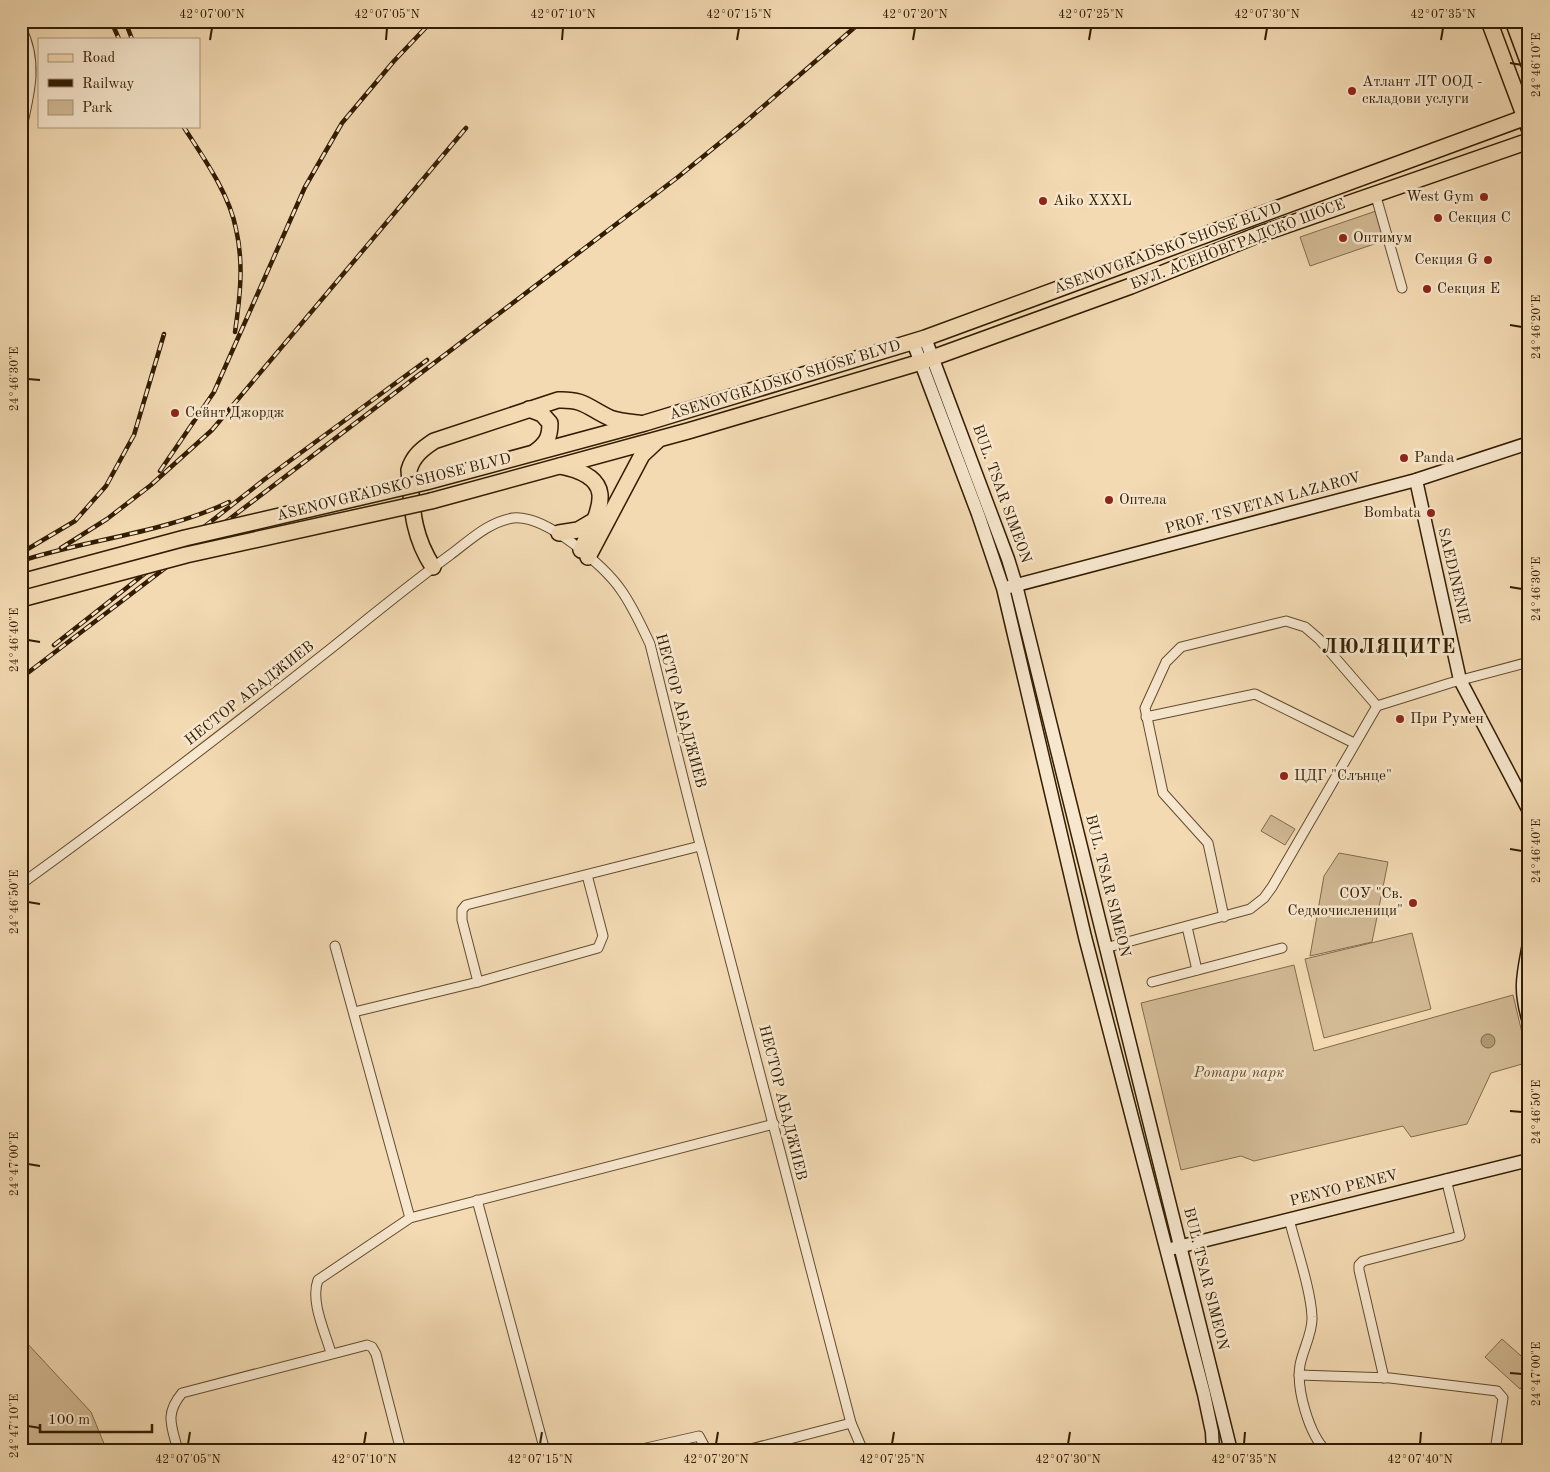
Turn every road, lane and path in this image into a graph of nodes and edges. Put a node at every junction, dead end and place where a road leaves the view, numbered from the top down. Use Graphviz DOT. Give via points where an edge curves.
graph roads {
  1 [pos="1489,21"];
  2 [pos="1513,21"];
  3 [pos="21,28"];
  4 [pos="1529,64"];
  5 [pos="1528,120"];
  6 [pos="21,131"];
  7 [pos="1529,141"];
  8 [pos="1375,193"];
  9 [pos="1402,288"];
  10 [pos="919,340"];
  11 [pos="927,360"];
  12 [pos="529,409"];
  13 [pos="644,423"];
  14 [pos="659,439"];
  15 [pos="1529,443"];
  16 [pos="532,453"];
  17 [pos="556,466"];
  18 [pos="1416,480"];
  19 [pos="595,520"];
  20 [pos="560,533"];
  21 [pos="585,553"];
  22 [pos="433,567"];
  23 [pos="21,582"];
  24 [pos="1016,585"];
  25 [pos="1003,588"];
  26 [pos="21,599"];
  27 [pos="1529,662"];
  28 [pos="1460,680"];
  29 [pos="1377,706"];
  30 [pos="1146,717"];
  31 [pos="1354,743"];
  32 [pos="1529,811"];
  33 [pos="700,846"];
  34 [pos="587,875"];
  35 [pos="21,884"];
  36 [pos="1224,917"];
  37 [pos="1187,927"];
  38 [pos="1529,944"];
  39 [pos="335,946"];
  40 [pos="1105,948"];
  41 [pos="1282,948"];
  42 [pos="1197,970"];
  43 [pos="478,982"];
  44 [pos="1152,982"];
  45 [pos="354,1012"];
  46 [pos="1529,1022"];
  47 [pos="774,1124"];
  48 [pos="1529,1160"];
  49 [pos="1446,1179"];
  50 [pos="477,1200"];
  51 [pos="410,1218"];
  52 [pos="1289,1219"];
  53 [pos="1180,1247"];
  54 [pos="1167,1250"];
  55 [pos="331,1353"];
  56 [pos="1299,1375"];
  57 [pos="1384,1378"];
  58 [pos="851,1423"];
  59 [pos="178,1451"];
  60 [pos="401,1451"];
  61 [pos="545,1451"];
  62 [pos="633,1451"];
  63 [pos="707,1451"];
  64 [pos="743,1451"];
  65 [pos="863,1451"];
  66 [pos="1213,1451"];
  67 [pos="1231,1451"];
  68 [pos="1326,1451"];
  69 [pos="1496,1451"];
  1 -- 5 [label="main road"];
  2 -- 4 [label="main road"];
  3 -- 6 [label="street" via="32,59"];
  5 -- 10 [label="main road, ASENOVGRADSKO SHOSE BLVD"];
  7 -- 8 [label="main road, БУЛ. АСЕНОВГРАДСКО ШОСЕ"];
  8 -- 9 [label="street"];
  8 -- 11 [label="main road, БУЛ. АСЕНОВГРАДСКО ШОСЕ"];
  10 -- 11 [label="main road, BUL. TSAR SIMEON"];
  10 -- 13 [label="main road, ASENOVGRADSKO SHOSE BLVD"];
  11 -- 14 [label="main road, ASENOVGRADSKO SHOSE BLVD"];
  11 -- 24 [label="main road, BUL. TSAR SIMEON"];
  11 -- 25 [label="main road, BUL. TSAR SIMEON"];
  12 -- 13 [label="main road" via="558,400 574,400 590,405 611,418"];
  12 -- 16 [label="main road" via="542,414 550,423 546,444"];
  12 -- 22 [label="main road" via="434,441 411,462 413,524 424,554"];
  13 -- 16 [label="main road, ASENOVGRADSKO SHOSE BLVD"];
  14 -- 17 [label="main road, ASENOVGRADSKO SHOSE BLVD"];
  14 -- 21 [label="main road" via="642,455"];
  15 -- 18 [label="main road, PROF. TSVETAN LAZAROV"];
  16 -- 23 [label="main road, ASENOVGRADSKO SHOSE BLVD, bridge" via="426,482 185,538"];
  17 -- 19 [label="main road" via="581,470 596,480 600,492"];
  17 -- 26 [label="main road, ASENOVGRADSKO SHOSE BLVD, bridge" via="431,501 186,555"];
  18 -- 24 [label="main road, PROF. TSVETAN LAZAROV"];
  18 -- 28 [label="main road, SAEDINENIE"];
  19 -- 20 [label="main road" via="578,530"];
  19 -- 21 [label="main road"];
  20 -- 21 [label="street, НЕСТОР АБАДЖИЕВ"];
  20 -- 22 [label="street, НЕСТОР АБАДЖИЕВ" via="540,523 514,518 490,525"];
  21 -- 33 [label="street, НЕСТОР АБАДЖИЕВ" via="620,588 637,614 650,644"];
  22 -- 35 [label="street, НЕСТОР АБАДЖИЕВ" via="224,733"];
  24 -- 25 [label="main road, PROF. TSVETAN LAZAROV"];
  24 -- 40 [label="main road, BUL. TSAR SIMEON"];
  25 -- 54 [label="main road, BUL. TSAR SIMEON" via="1085,936"];
  27 -- 28 [label="street"];
  28 -- 29 [label="street"];
  28 -- 32 [label="main road, SAEDINENIE"];
  29 -- 30 [label="street" via="1318,639 1305,627 1286,621 1181,647 1166,662 1144,708"];
  29 -- 31 [label="street"];
  30 -- 31 [label="street" via="1255,694"];
  30 -- 36 [label="street" via="1163,793 1208,843"];
  31 -- 36 [label="street" via="1264,898 1250,909"];
  33 -- 34 [label="street"];
  33 -- 47 [label="street, НЕСТОР АБАДЖИЕВ"];
  34 -- 43 [label="street" via="603,936 598,948"];
  34 -- 43 [label="street" via="466,905 462,910 462,920"];
  36 -- 37 [label="street"];
  37 -- 40 [label="street"];
  37 -- 42 [label="street"];
  38 -- 46 [label="main road" via="1522,999"];
  39 -- 45 [label="street"];
  40 -- 53 [label="main road, BUL. TSAR SIMEON"];
  41 -- 42 [label="street"];
  42 -- 44 [label="street"];
  43 -- 45 [label="street"];
  45 -- 51 [label="street"];
  47 -- 50 [label="street"];
  47 -- 58 [label="street, НЕСТОР АБАДЖИЕВ"];
  48 -- 49 [label="main road, PENYO PENEV"];
  49 -- 52 [label="main road, PENYO PENEV"];
  49 -- 57 [label="street" via="1460,1236 1363,1261 1358,1270"];
  50 -- 51 [label="street"];
  50 -- 61 [label="street"];
  51 -- 55 [label="street" via="318,1280 316,1298"];
  52 -- 53 [label="main road, PENYO PENEV"];
  52 -- 56 [label="street" via="1312,1319"];
  53 -- 54 [label="main road, PENYO PENEV"];
  53 -- 67 [label="main road, BUL. TSAR SIMEON"];
  54 -- 66 [label="main road, BUL. TSAR SIMEON" via="1204,1394"];
  55 -- 59 [label="street" via="182,1393 172,1406 170,1420"];
  55 -- 60 [label="street" via="367,1345 372,1347"];
  56 -- 57 [label="street"];
  56 -- 68 [label="street" via="1307,1417"];
  57 -- 69 [label="street" via="1500,1392 1503,1401"];
  58 -- 64 [label="street"];
  58 -- 65 [label="street, НЕСТОР АБАДЖИЕВ"];
  62 -- 63 [label="street" via="699,1436"];
}
